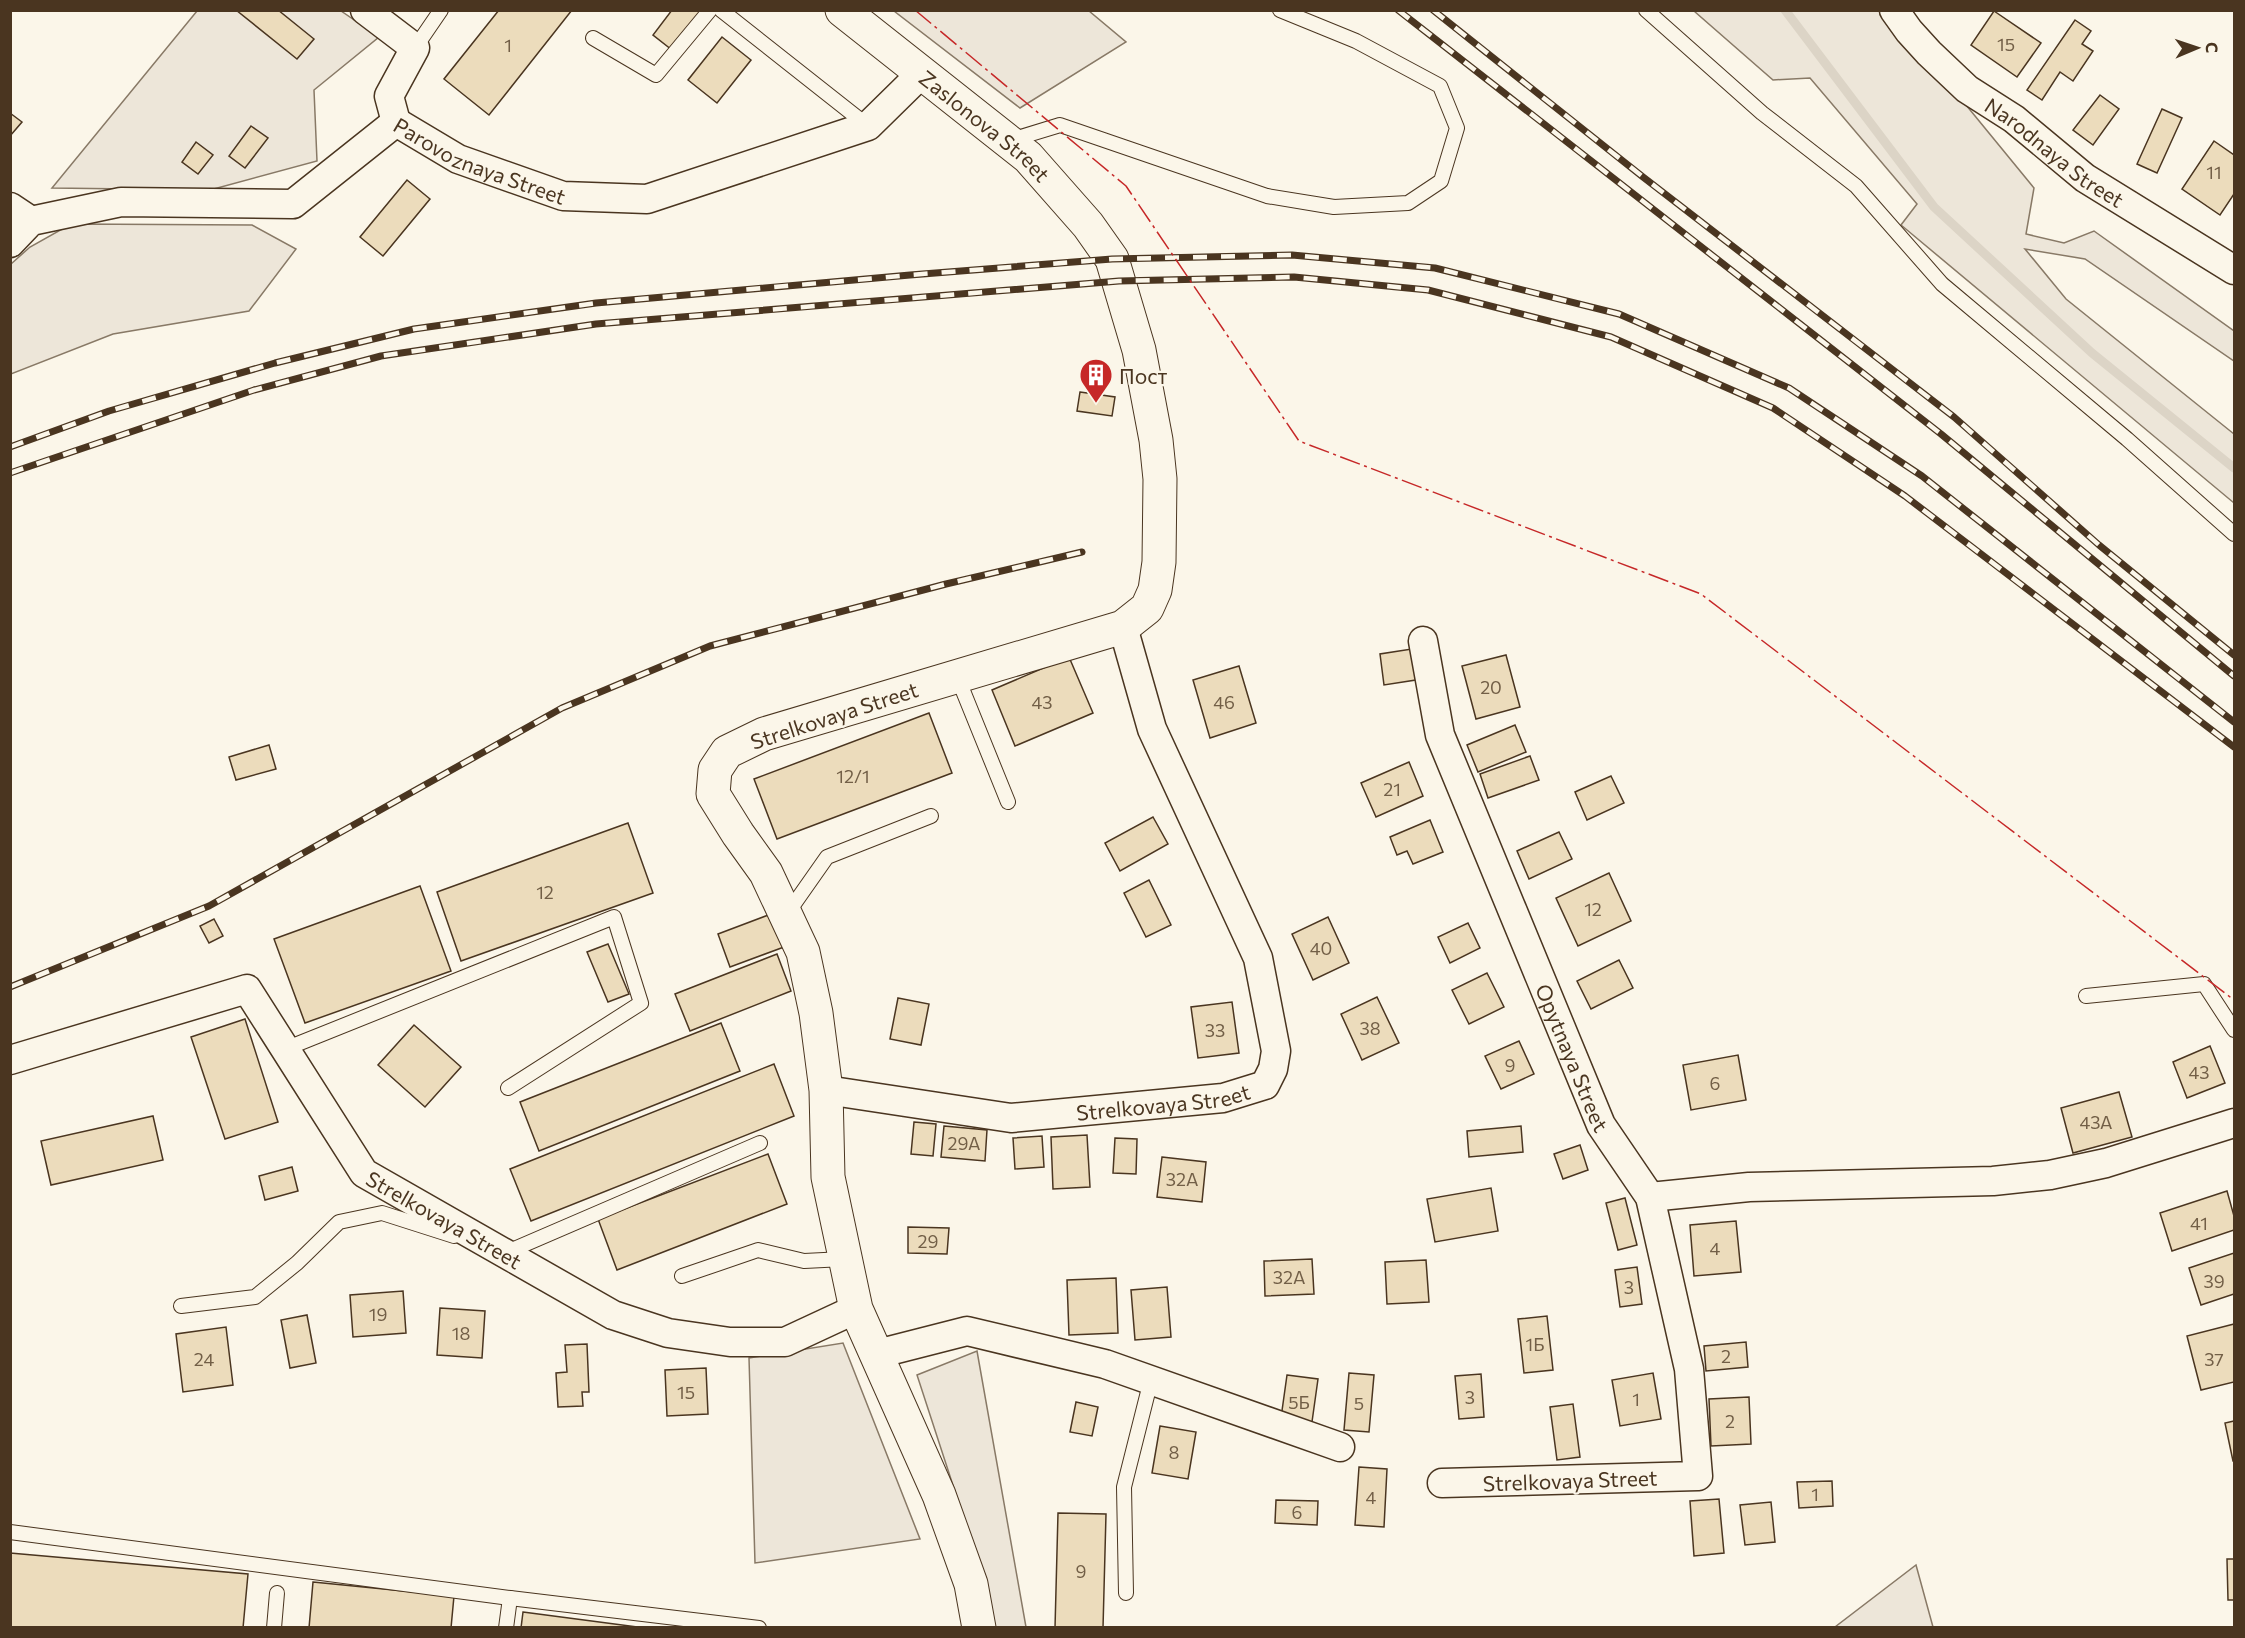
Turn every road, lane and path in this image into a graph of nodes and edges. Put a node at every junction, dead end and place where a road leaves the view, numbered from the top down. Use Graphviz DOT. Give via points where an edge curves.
graph roads {
  1 [pos="365,10"];
  2 [pos="441,10"];
  3 [pos="710,10"];
  4 [pos="721,10"];
  5 [pos="842,10"];
  6 [pos="1280,10"];
  7 [pos="1646,10"];
  8 [pos="1893,10"];
  9 [pos="593,38"];
  10 [pos="416,48"];
  11 [pos="922,73"];
  12 [pos="396,123"];
  13 [pos="868,126"];
  14 [pos="1008,141"];
  15 [pos="21,214"];
  16 [pos="10,243"];
  17 [pos="2235,270"];
  18 [pos="2235,534"];
  19 [pos="1159,547"];
  20 [pos="1123,627"];
  21 [pos="1423,641"];
  22 [pos="957,676"];
  23 [pos="1008,802"];
  24 [pos="931,816"];
  25 [pos="787,914"];
  26 [pos="2085,996"];
  27 [pos="2235,1030"];
  28 [pos="285,1049"];
  29 [pos="10,1060"];
  30 [pos="508,1088"];
  31 [pos="826,1090"];
  32 [pos="2235,1123"];
  33 [pos="760,1143"];
  34 [pos="1650,1197"];
  35 [pos="495,1247"];
  36 [pos="844,1259"];
  37 [pos="682,1276"];
  38 [pos="181,1306"];
  39 [pos="856,1309"];
  40 [pos="878,1354"];
  41 [pos="1150,1380"];
  42 [pos="1340,1447"];
  43 [pos="1698,1476"];
  44 [pos="1442,1483"];
  45 [pos="10,1532"];
  46 [pos="277,1593"];
  47 [pos="1126,1593"];
  48 [pos="510,1598"];
  49 [pos="274,1628"];
  50 [pos="506,1628"];
  51 [pos="759,1628"];
  52 [pos="979,1628"];
  1 -- 10 [label="street"];
  2 -- 10 [label="lane"];
  3 -- 9 [label="lane" via="656,75"];
  4 -- 13 [label="lane"];
  5 -- 11 [label="street, Zaslonova Street"];
  6 -- 14 [label="lane" via="1356,41 1440,86 1457,128 1441,181 1408,203 1334,207 1268,196 1060,125"];
  7 -- 18 [label="lane" via="1762,113 1856,186 1942,284"];
  8 -- 17 [label="street, Narodnaya Street" via="1929,53 1967,88 2014,119 2085,178"];
  10 -- 12 [label="street" via="388,96"];
  11 -- 13 [label="street, Parovoznaya Street"];
  11 -- 14 [label="street, Zaslonova Street"];
  12 -- 13 [label="street, Parovoznaya Street" via="458,159 563,196 647,199"];
  12 -- 15 [label="street, Parovoznaya Street" via="293,204 121,202"];
  14 -- 19 [label="street, Zaslonova Street" via="1066,199 1112,259 1138,350 1156,440"];
  15 -- 16 [label="street, Parovoznaya Street"];
  19 -- 20 [label="street, Strelkovaya Street" via="1155,590 1147,608"];
  20 -- 22 [label="street, Strelkovaya Street"];
  20 -- 31 [label="street, Strelkovaya Street" via="1152,729 1258,958 1276,1051 1265,1085 1223,1098 1011,1118"];
  21 -- 34 [label="street, Opytnaya Street" via="1440,735 1601,1125"];
  22 -- 23 [label="lane"];
  22 -- 25 [label="street, Strelkovaya Street" via="764,734 727,752 716,771 713,794 766,873"];
  24 -- 25 [label="lane" via="827,857"];
  25 -- 31 [label="street, Strelkovaya Street" via="803,952"];
  26 -- 27 [label="lane" via="2204,984"];
  28 -- 29 [label="street, Strelkovaya Street" via="247,989"];
  28 -- 30 [label="lane" via="614,917 641,1003"];
  28 -- 35 [label="street, Strelkovaya Street" via="364,1173"];
  31 -- 36 [label="street, Strelkovaya Street" via="828,1177"];
  32 -- 34 [label="street" via="2106,1163 2050,1175 1993,1181 1749,1186"];
  33 -- 35 [label="lane"];
  34 -- 43 [label="street, Opytnaya Street" via="1689,1369"];
  35 -- 38 [label="lane" via="382,1213 339,1222 255,1297"];
  35 -- 39 [label="street, Strelkovaya Street" via="613,1314 668,1333 730,1342 785,1342"];
  36 -- 37 [label="lane" via="804,1261 758,1250"];
  36 -- 39 [label="street, Strelkovaya Street"];
  39 -- 40 [label="street, Strelkovaya Street"];
  40 -- 41 [label="street" via="967,1331 1105,1364"];
  40 -- 52 [label="street, Strelkovaya Street" via="939,1495 971,1584"];
  41 -- 42 [label="street"];
  41 -- 47 [label="lane" via="1124,1487"];
  43 -- 44 [label="street, Strelkovaya Street"];
  45 -- 48 [label="lane"];
  46 -- 49 [label="lane"];
  48 -- 50 [label="lane"];
  48 -- 51 [label="lane"];
}
